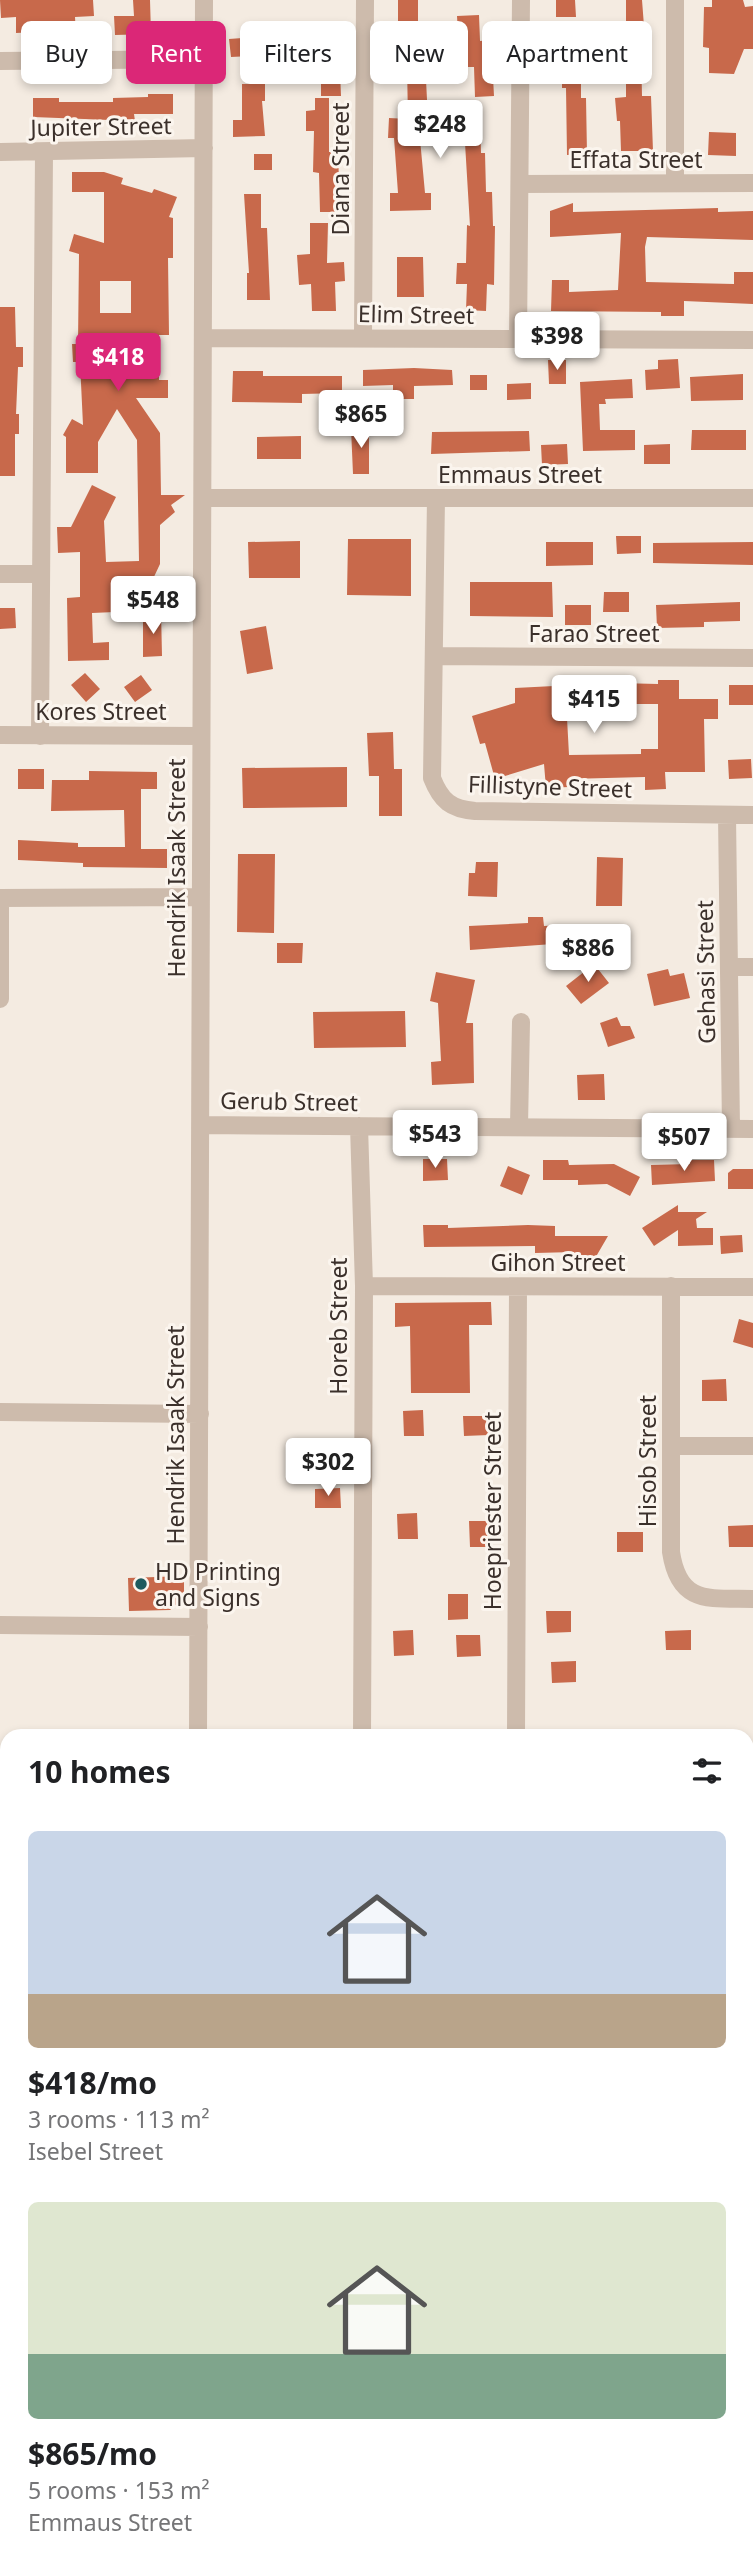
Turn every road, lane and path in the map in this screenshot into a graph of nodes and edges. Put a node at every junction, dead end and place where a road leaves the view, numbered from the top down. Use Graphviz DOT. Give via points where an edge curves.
graph roads {
  1 [pos="204,0"];
  2 [pos="365,0"];
  3 [pos="522,0"];
  4 [pos="675,0"];
  5 [pos="204,21"];
  6 [pos="126,60"];
  7 [pos="0,61"];
  8 [pos="204,84"];
  9 [pos="204,148"];
  10 [pos="0,152"];
  11 [pos="44,152"];
  12 [pos="675,183"];
  13 [pos="753,183"];
  14 [pos="520,184"];
  15 [pos="204,338"];
  16 [pos="363,338"];
  17 [pos="518,340"];
  18 [pos="753,340"];
  19 [pos="204,498"];
  20 [pos="436,498"];
  21 [pos="753,498"];
  22 [pos="0,574"];
  23 [pos="39,574"];
  24 [pos="434,656"];
  25 [pos="753,658"];
  26 [pos="0,735"];
  27 [pos="40,736"];
  28 [pos="201,736"];
  29 [pos="727,815"];
  30 [pos="753,815"];
  31 [pos="200,897"];
  32 [pos="0,898"];
  33 [pos="730,967"];
  34 [pos="753,967"];
  35 [pos="0,999"];
  36 [pos="521,1022"];
  37 [pos="202,1125"];
  38 [pos="359,1126"];
  39 [pos="519,1126"];
  40 [pos="731,1129"];
  41 [pos="753,1129"];
  42 [pos="364,1286"];
  43 [pos="671,1286"];
  44 [pos="518,1287"];
  45 [pos="753,1287"];
  46 [pos="0,1412"];
  47 [pos="200,1414"];
  48 [pos="672,1446"];
  49 [pos="753,1446"];
  50 [pos="753,1599"];
  51 [pos="0,1625"];
  52 [pos="199,1627"];
  53 [pos="198,1729"];
  54 [pos="362,1729"];
  55 [pos="516,1729"];
  1 -- 5 [label="street, Hendrik Isaak Street"];
  2 -- 16 [label="street, Diana Street"];
  3 -- 14 [label="street"];
  4 -- 12 [label="street"];
  6 -- 7 [label="street"];
  8 -- 9 [label="street, Hendrik Isaak Street"];
  9 -- 11 [label="street, Jupiter Street"];
  9 -- 15 [label="street, Hendrik Isaak Street"];
  10 -- 11 [label="street, Jupiter Street"];
  11 -- 23 [label="street"];
  12 -- 13 [label="street, Effata Street"];
  12 -- 14 [label="street, Effata Street"];
  14 -- 17 [label="street"];
  15 -- 16 [label="street, Elim Street"];
  15 -- 19 [label="street, Hendrik Isaak Street"];
  16 -- 17 [label="street, Elim Street"];
  17 -- 18 [label="street, Elim Street"];
  19 -- 20 [label="street, Emmaus Street"];
  19 -- 28 [label="street, Hendrik Isaak Street"];
  20 -- 21 [label="street, Emmaus Street"];
  20 -- 24 [label="street, Fillistyne Street"];
  22 -- 23 [label="street"];
  23 -- 27 [label="street"];
  24 -- 25 [label="street, Farao Street"];
  24 -- 29 [label="street, Fillistyne Street" via="432,778 447,804 475,811"];
  26 -- 27 [label="street, Kores Street"];
  27 -- 28 [label="street, Kores Street"];
  28 -- 31 [label="street, Hendrik Isaak Street"];
  29 -- 30 [label="street, Fillistyne Street"];
  29 -- 33 [label="street, Gehasi Street"];
  31 -- 32 [label="street"];
  31 -- 37 [label="street, Hendrik Isaak Street"];
  32 -- 35 [label="street"];
  33 -- 34 [label="street"];
  33 -- 40 [label="street, Gehasi Street"];
  36 -- 39 [label="street"];
  37 -- 38 [label="street, Gerub Street"];
  37 -- 47 [label="street, Hendrik Isaak Street"];
  38 -- 39 [label="street, Gerub Street"];
  38 -- 42 [label="street, Horeb Street"];
  39 -- 40 [label="street, Gerub Street"];
  40 -- 41 [label="street, Gerub Street"];
  42 -- 44 [label="street, Gihon Street"];
  42 -- 54 [label="street, Horeb Street"];
  43 -- 44 [label="street, Gihon Street"];
  43 -- 45 [label="street, Gihon Street"];
  43 -- 48 [label="street, Hisob Street"];
  44 -- 55 [label="street, Hoepriester Street"];
  46 -- 47 [label="street"];
  47 -- 52 [label="street, Hendrik Isaak Street"];
  48 -- 49 [label="street"];
  48 -- 50 [label="street, Hisob Street" via="671,1552 681,1586 710,1599"];
  51 -- 52 [label="street"];
  52 -- 53 [label="street, Hendrik Isaak Street"];
}
